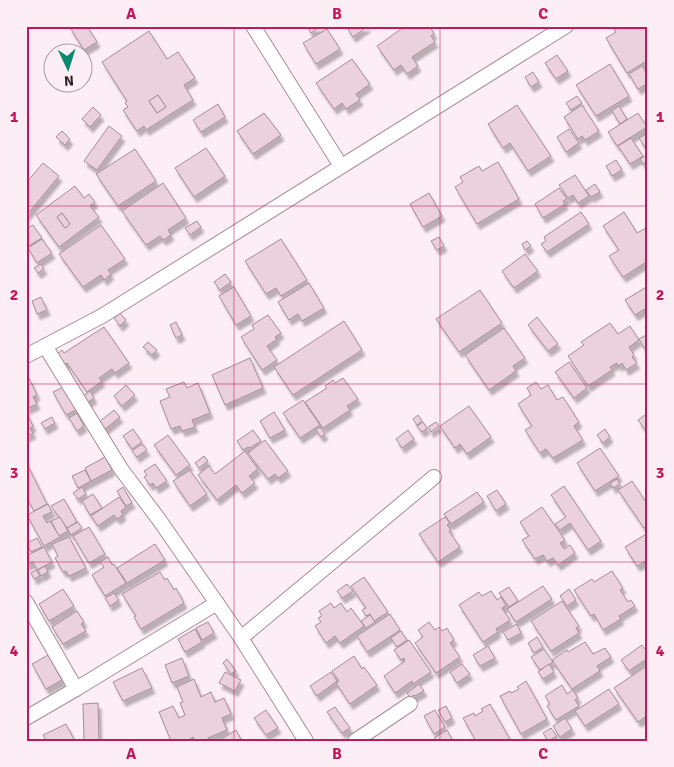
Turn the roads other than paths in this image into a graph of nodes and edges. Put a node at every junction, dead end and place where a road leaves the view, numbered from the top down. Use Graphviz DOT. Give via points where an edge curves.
graph roads {
  1 [pos="253,26"];
  2 [pos="566,26"];
  3 [pos="341,166"];
  4 [pos="46,346"];
  5 [pos="26,356"];
  6 [pos="434,477"];
  7 [pos="26,602"];
  8 [pos="217,603"];
  9 [pos="241,638"];
  10 [pos="76,689"];
  11 [pos="410,704"];
  12 [pos="26,718"];
  13 [pos="306,741"];
  14 [pos="356,741"];
  1 -- 3 [label="street"];
  2 -- 3 [label="street"];
  3 -- 4 [label="street" via="102,316"];
  4 -- 5 [label="street"];
  4 -- 8 [label="street" via="121,469"];
  6 -- 9 [label="street"];
  7 -- 10 [label="street"];
  8 -- 9 [label="street"];
  8 -- 10 [label="street"];
  9 -- 13 [label="street"];
  10 -- 12 [label="street"];
  11 -- 14 [label="street"];
}
